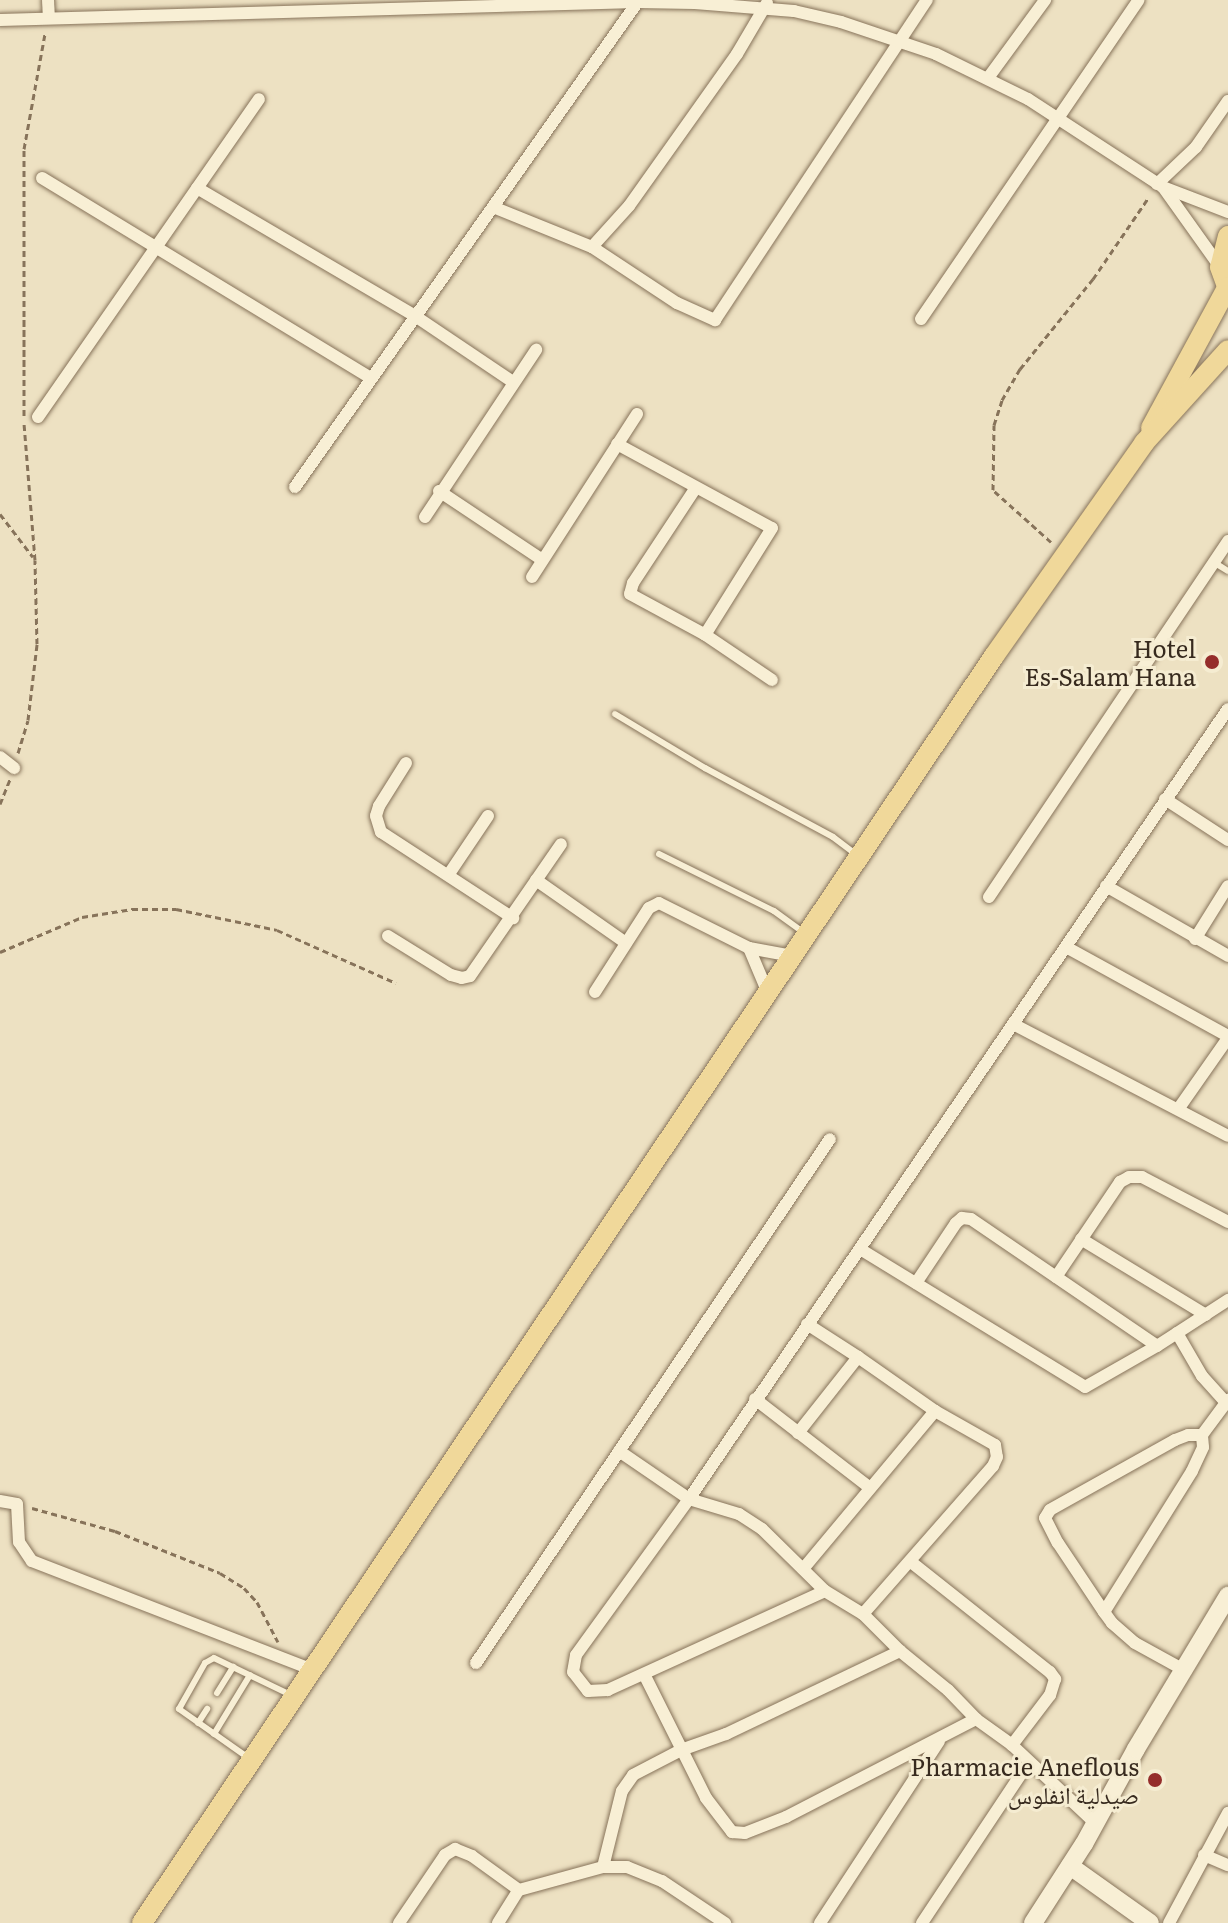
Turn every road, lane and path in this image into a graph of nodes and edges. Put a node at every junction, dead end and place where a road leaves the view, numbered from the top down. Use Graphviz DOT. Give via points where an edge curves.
graph roads {
  1 [pos="48,0"];
  2 [pos="927,0"];
  3 [pos="1045,0"];
  4 [pos="1139,0"];
  5 [pos="638,1"];
  6 [pos="767,4"];
  7 [pos="49,18"];
  8 [pos="0,20"];
  9 [pos="899,39"];
  10 [pos="988,78"];
  11 [pos="259,99"];
  12 [pos="1228,101"];
  13 [pos="1061,120"];
  14 [pos="42,178"];
  15 [pos="1160,186"];
  16 [pos="197,188"];
  17 [pos="493,207"];
  18 [pos="1228,212"];
  19 [pos="1228,236"];
  20 [pos="592,247"];
  21 [pos="156,248"];
  22 [pos="1220,267"];
  23 [pos="1228,289"];
  24 [pos="415,316"];
  25 [pos="921,319"];
  26 [pos="536,350"];
  27 [pos="1228,350"];
  28 [pos="371,378"];
  29 [pos="513,382"];
  30 [pos="637,414"];
  31 [pos="38,417"];
  32 [pos="1144,443"];
  33 [pos="617,444"];
  34 [pos="295,487"];
  35 [pos="695,489"];
  36 [pos="439,491"];
  37 [pos="0,514"];
  38 [pos="425,517"];
  39 [pos="1228,541"];
  40 [pos="1066,556"];
  41 [pos="541,559"];
  42 [pos="35,560"];
  43 [pos="1215,563"];
  44 [pos="1228,571"];
  45 [pos="532,577"];
  46 [pos="705,635"];
  47 [pos="772,680"];
  48 [pos="1228,709"];
  49 [pos="615,714"];
  50 [pos="1223,727"];
  51 [pos="0,757"];
  52 [pos="406,763"];
  53 [pos="14,768"];
  54 [pos="1165,799"];
  55 [pos="0,804"];
  56 [pos="488,816"];
  57 [pos="1228,840"];
  58 [pos="561,844"];
  59 [pos="659,854"];
  60 [pos="860,857"];
  61 [pos="449,874"];
  62 [pos="536,880"];
  63 [pos="1106,886"];
  64 [pos="1228,886"];
  65 [pos="989,897"];
  66 [pos="513,918"];
  67 [pos="806,934"];
  68 [pos="388,936"];
  69 [pos="1195,939"];
  70 [pos="626,943"];
  71 [pos="1066,947"];
  72 [pos="749,948"];
  73 [pos="0,952"];
  74 [pos="792,956"];
  75 [pos="1228,956"];
  76 [pos="396,983"];
  77 [pos="595,992"];
  78 [pos="768,993"];
  79 [pos="1013,1024"];
  80 [pos="1228,1037"];
  81 [pos="1179,1108"];
  82 [pos="1228,1136"];
  83 [pos="830,1139"];
  84 [pos="1228,1222"];
  85 [pos="1081,1239"];
  86 [pos="860,1249"];
  87 [pos="1056,1277"];
  88 [pos="916,1283"];
  89 [pos="1228,1300"];
  90 [pos="1206,1315"];
  91 [pos="807,1324"];
  92 [pos="1177,1333"];
  93 [pos="1157,1346"];
  94 [pos="858,1357"];
  95 [pos="755,1399"];
  96 [pos="1227,1401"];
  97 [pos="935,1411"];
  98 [pos="798,1433"];
  99 [pos="1202,1435"];
  100 [pos="619,1451"];
  101 [pos="869,1487"];
  102 [pos="689,1499"];
  103 [pos="0,1501"];
  104 [pos="17,1504"];
  105 [pos="911,1562"];
  106 [pos="803,1569"];
  107 [pos="825,1591"];
  108 [pos="1228,1596"];
  109 [pos="1104,1612"];
  110 [pos="863,1614"];
  111 [pos="900,1651"];
  112 [pos="286,1659"];
  113 [pos="476,1663"];
  114 [pos="233,1667"];
  115 [pos="313,1670"];
  116 [pos="1184,1670"];
  117 [pos="250,1675"];
  118 [pos="645,1676"];
  119 [pos="217,1693"];
  120 [pos="294,1696"];
  121 [pos="207,1709"];
  122 [pos="976,1719"];
  123 [pos="198,1723"];
  124 [pos="214,1734"];
  125 [pos="940,1739"];
  126 [pos="1012,1745"];
  127 [pos="681,1750"];
  128 [pos="252,1760"];
  129 [pos="1029,1762"];
  130 [pos="1228,1813"];
  131 [pos="1096,1824"];
  132 [pos="1204,1855"];
  133 [pos="1228,1865"];
  134 [pos="1070,1866"];
  135 [pos="603,1867"];
  136 [pos="519,1890"];
  137 [pos="142,1923"];
  138 [pos="399,1923"];
  139 [pos="498,1923"];
  140 [pos="725,1923"];
  141 [pos="820,1923"];
  142 [pos="922,1923"];
  143 [pos="1033,1923"];
  144 [pos="1150,1923"];
  145 [pos="1169,1923"];
  1 -- 7 [label="street"];
  2 -- 9 [label="street"];
  3 -- 10 [label="street"];
  4 -- 13 [label="street"];
  5 -- 6 [label="street"];
  5 -- 7 [label="street"];
  5 -- 17 [label="street"];
  6 -- 9 [label="street"];
  6 -- 20 [label="street" via="629,206"];
  7 -- 8 [label="street"];
  7 -- 42 [label="path" via="24,149 24,413"];
  9 -- 10 [label="street"];
  9 -- 20 [label="street" via="715,320 677,303"];
  10 -- 13 [label="street"];
  11 -- 16 [label="street"];
  12 -- 15 [label="street"];
  13 -- 15 [label="street"];
  13 -- 25 [label="street"];
  14 -- 21 [label="street"];
  15 -- 18 [label="street"];
  15 -- 22 [label="street"];
  15 -- 40 [label="path" via="1020,369 994,425 993,490"];
  16 -- 21 [label="street"];
  16 -- 24 [label="street"];
  17 -- 20 [label="street"];
  17 -- 24 [label="street"];
  19 -- 22 [label="main road"];
  21 -- 28 [label="street"];
  21 -- 31 [label="street"];
  22 -- 23 [label="main road"];
  23 -- 32 [label="main road"];
  24 -- 28 [label="street"];
  24 -- 29 [label="street"];
  26 -- 29 [label="street"];
  27 -- 32 [label="main road"];
  28 -- 34 [label="street"];
  29 -- 36 [label="street"];
  30 -- 33 [label="street"];
  32 -- 40 [label="main road"];
  33 -- 35 [label="street"];
  33 -- 41 [label="street"];
  35 -- 46 [label="street" via="630,594"];
  35 -- 46 [label="street" via="772,528"];
  36 -- 38 [label="street"];
  36 -- 41 [label="street"];
  37 -- 42 [label="path"];
  39 -- 43 [label="street"];
  40 -- 60 [label="main road"];
  41 -- 45 [label="street"];
  42 -- 53 [label="path" via="37,644 28,720"];
  43 -- 44 [label="lane"];
  43 -- 65 [label="street"];
  46 -- 47 [label="street"];
  48 -- 50 [label="street"];
  49 -- 60 [label="lane"];
  50 -- 54 [label="street"];
  51 -- 53 [label="street"];
  52 -- 61 [label="street" via="379,806 381,832"];
  53 -- 55 [label="path"];
  54 -- 57 [label="street"];
  54 -- 63 [label="street"];
  56 -- 61 [label="street"];
  58 -- 62 [label="street"];
  59 -- 67 [label="lane" via="774,911"];
  60 -- 67 [label="main road"];
  61 -- 66 [label="street"];
  62 -- 66 [label="street"];
  62 -- 70 [label="street"];
  63 -- 69 [label="street"];
  63 -- 71 [label="street"];
  64 -- 69 [label="street"];
  66 -- 68 [label="street" via="470,976 462,978"];
  67 -- 74 [label="main road"];
  69 -- 75 [label="street"];
  70 -- 72 [label="street" via="649,908 659,903"];
  70 -- 77 [label="street"];
  71 -- 79 [label="street"];
  71 -- 80 [label="street"];
  72 -- 74 [label="street"];
  72 -- 78 [label="street"];
  73 -- 76 [label="path" via="82,917 176,909 277,930"];
  74 -- 78 [label="main road"];
  78 -- 115 [label="main road"];
  79 -- 81 [label="street"];
  79 -- 86 [label="street"];
  80 -- 81 [label="street"];
  81 -- 82 [label="street"];
  83 -- 100 [label="street"];
  84 -- 85 [label="street" via="1142,1177 1129,1177 1120,1182"];
  85 -- 87 [label="street"];
  85 -- 90 [label="street"];
  86 -- 88 [label="street"];
  86 -- 91 [label="street"];
  87 -- 88 [label="street" via="962,1218"];
  87 -- 93 [label="street"];
  88 -- 93 [label="street" via="1085,1387"];
  89 -- 90 [label="street"];
  90 -- 92 [label="street"];
  91 -- 94 [label="street"];
  91 -- 95 [label="street"];
  92 -- 93 [label="street"];
  92 -- 96 [label="street" via="1202,1376"];
  94 -- 97 [label="street"];
  94 -- 98 [label="street"];
  95 -- 98 [label="street"];
  95 -- 102 [label="street"];
  96 -- 99 [label="street"];
  97 -- 101 [label="street"];
  97 -- 105 [label="street" via="995,1445 997,1457"];
  98 -- 101 [label="street"];
  99 -- 109 [label="street" via="1203,1447 1192,1471"];
  99 -- 109 [label="street" via="1175,1440 1046,1514 1046,1523"];
  100 -- 102 [label="street"];
  100 -- 113 [label="street"];
  101 -- 106 [label="street"];
  102 -- 106 [label="street" via="739,1514"];
  102 -- 118 [label="street" via="571,1668 595,1693"];
  103 -- 104 [label="street"];
  104 -- 112 [label="path" via="115,1531 220,1573 257,1602"];
  104 -- 112 [label="street" via="19,1542 32,1561"];
  105 -- 110 [label="street"];
  105 -- 126 [label="street" via="1055,1679 1050,1695"];
  106 -- 107 [label="street"];
  107 -- 110 [label="street"];
  107 -- 118 [label="street"];
  108 -- 116 [label="street"];
  109 -- 116 [label="street" via="1135,1643"];
  110 -- 111 [label="street"];
  111 -- 122 [label="street"];
  111 -- 127 [label="street"];
  112 -- 115 [label="street"];
  114 -- 117 [label="lane"];
  114 -- 119 [label="lane"];
  114 -- 123 [label="lane" via="209,1658 182,1700 181,1711"];
  115 -- 120 [label="main road"];
  116 -- 131 [label="street"];
  117 -- 120 [label="lane"];
  117 -- 124 [label="lane"];
  118 -- 127 [label="street"];
  120 -- 128 [label="main road"];
  121 -- 123 [label="lane"];
  122 -- 125 [label="street"];
  122 -- 126 [label="street"];
  123 -- 124 [label="lane"];
  124 -- 128 [label="lane"];
  125 -- 127 [label="street" via="745,1833 725,1826"];
  125 -- 141 [label="street"];
  126 -- 129 [label="street"];
  127 -- 135 [label="street" via="626,1783"];
  128 -- 137 [label="main road"];
  129 -- 131 [label="street"];
  129 -- 142 [label="street"];
  130 -- 132 [label="street"];
  131 -- 134 [label="street"];
  132 -- 133 [label="street"];
  132 -- 145 [label="street"];
  134 -- 143 [label="street"];
  134 -- 144 [label="street"];
  135 -- 136 [label="street"];
  135 -- 140 [label="street" via="642,1871"];
  136 -- 138 [label="street" via="455,1849 445,1855"];
  136 -- 139 [label="street"];
}
